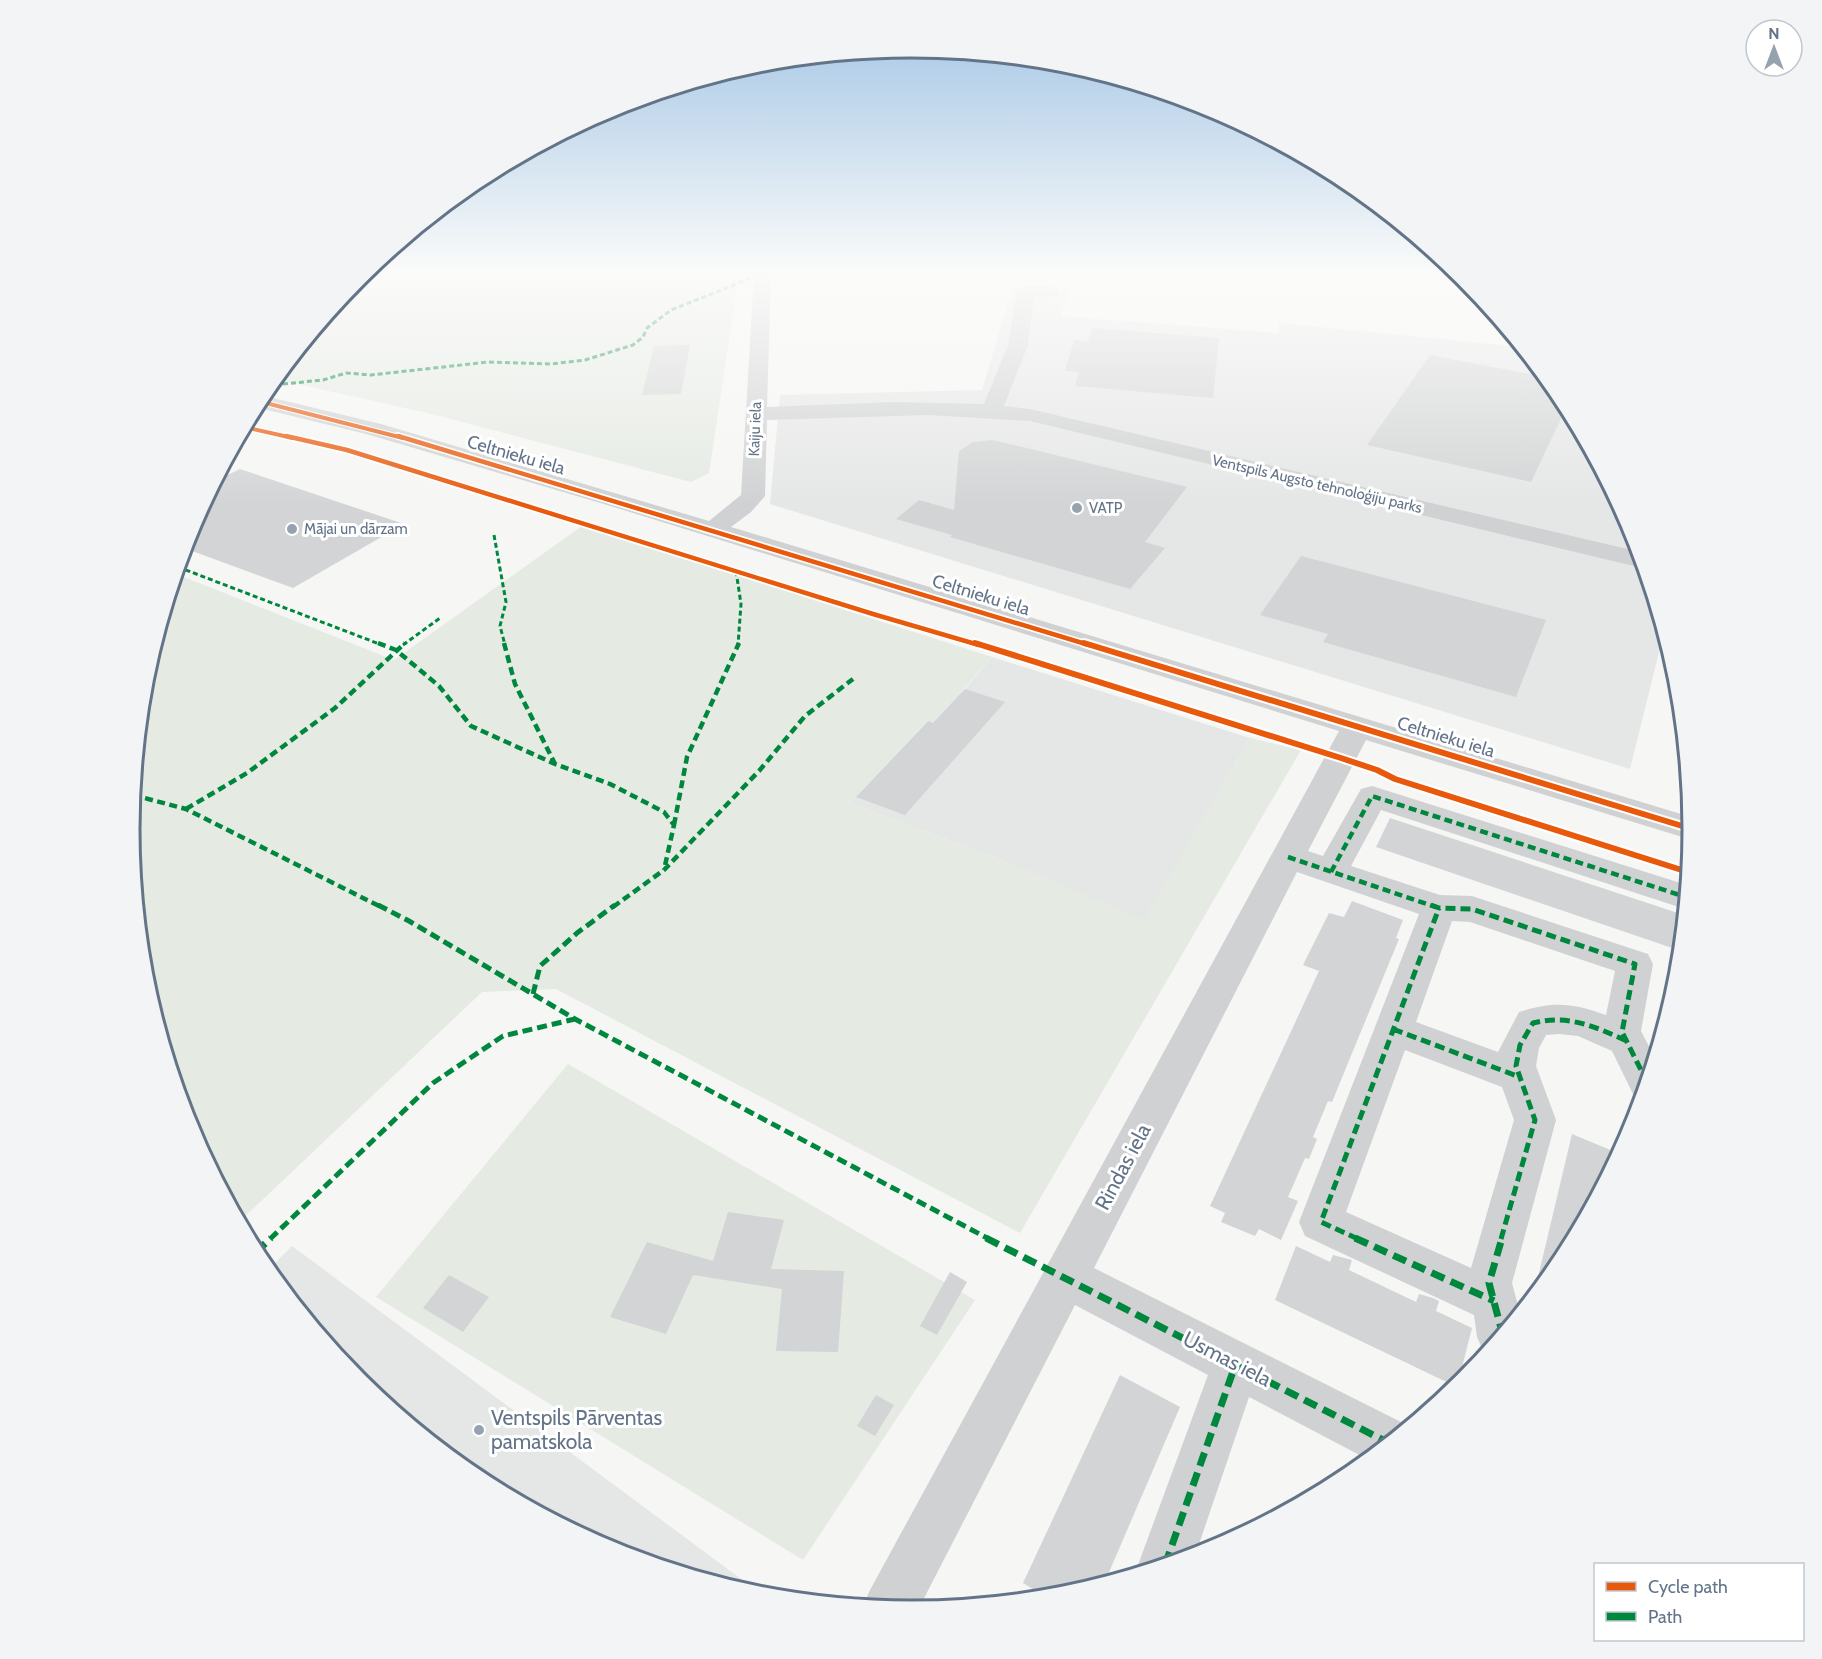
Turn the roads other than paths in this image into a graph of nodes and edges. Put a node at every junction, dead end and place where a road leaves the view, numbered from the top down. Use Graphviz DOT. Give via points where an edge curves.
graph roads {
  1 [pos="759,351"];
  2 [pos="1015,351"];
  3 [pos="268,404"];
  4 [pos="992,410"];
  5 [pos="756,414"];
  6 [pos="712,530"];
  7 [pos="1632,558"];
  8 [pos="1358,725"];
  9 [pos="1682,826"];
  10 [pos="1288,857"];
  11 [pos="1331,872"];
  12 [pos="1679,895"];
  13 [pos="1439,908"];
  14 [pos="1393,1029"];
  15 [pos="1627,1041"];
  16 [pos="1642,1073"];
  17 [pos="1517,1076"];
  18 [pos="1065,1277"];
  19 [pos="1497,1319"];
  20 [pos="1236,1363"];
  21 [pos="1382,1439"];
  22 [pos="1168,1557"];
  23 [pos="893,1600"];
  1 -- 5 [label="street, Kaiju iela"];
  2 -- 4 [label="street"];
  3 -- 6 [label="street, Celtnieku iela" via="373,429"];
  4 -- 5 [label="street, Ventspils Augsto tehnoloģiju parks"];
  4 -- 7 [label="street, Ventspils Augsto tehnoloģiju parks" via="1041,418"];
  5 -- 6 [label="street, Kaiju iela" via="753,496"];
  6 -- 8 [label="street, Celtnieku iela"];
  8 -- 9 [label="street, Celtnieku iela"];
  8 -- 10 [label="street, Rindas iela"];
  10 -- 11 [label="street"];
  10 -- 18 [label="street, Rindas iela"];
  11 -- 12 [label="street" via="1372,796"];
  11 -- 13 [label="street"];
  13 -- 14 [label="street"];
  13 -- 15 [label="street" via="1472,909 1635,964 1622,1032"];
  14 -- 17 [label="street"];
  14 -- 19 [label="street" via="1321,1222"];
  15 -- 16 [label="street"];
  15 -- 17 [label="street" via="1576,1019 1552,1017 1533,1023 1518,1050"];
  17 -- 19 [label="street" via="1535,1120 1490,1282"];
  18 -- 20 [label="street, Usmas iela"];
  18 -- 23 [label="street, Rindas iela"];
  20 -- 21 [label="street, Usmas iela"];
  20 -- 22 [label="street"];
}
